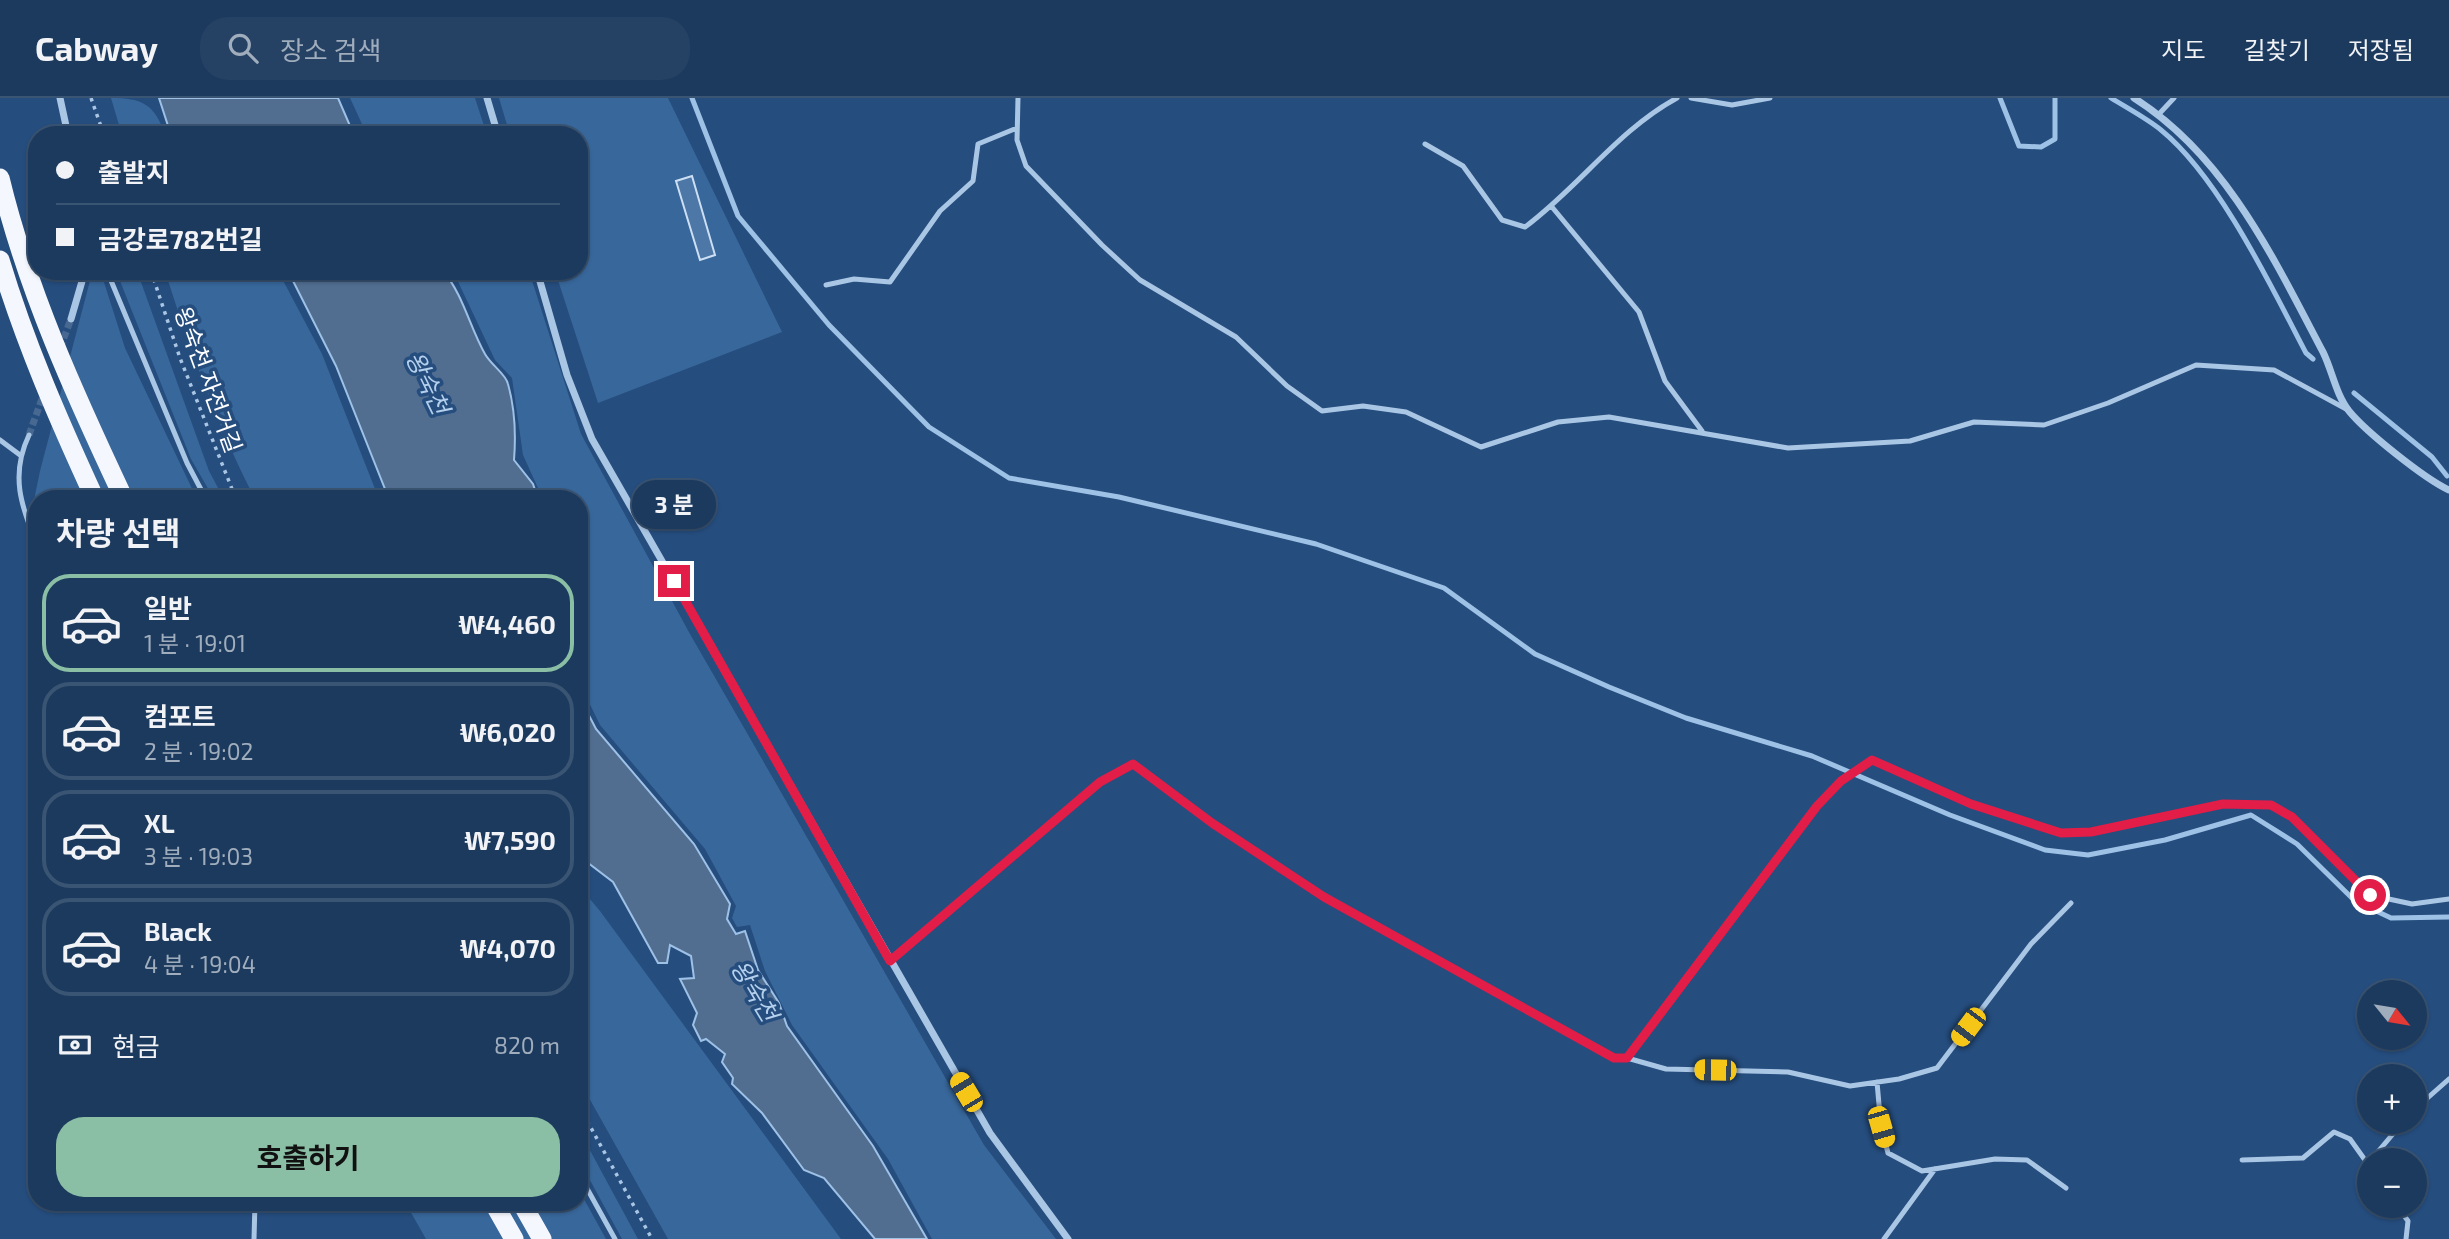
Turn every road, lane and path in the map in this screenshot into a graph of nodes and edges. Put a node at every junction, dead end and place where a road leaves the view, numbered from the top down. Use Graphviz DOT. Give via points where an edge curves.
graph roads {
  1 [pos="60,98"];
  2 [pos="91,98"];
  3 [pos="487,98"];
  4 [pos="1018,98"];
  5 [pos="1677,98"];
  6 [pos="1691,98"];
  7 [pos="1770,98"];
  8 [pos="2134,98"];
  9 [pos="2174,98"];
  10 [pos="2159,114"];
  11 [pos="66,126"];
  12 [pos="101,126"];
  13 [pos="495,126"];
  14 [pos="1017,128"];
  15 [pos="1424,144"];
  16 [pos="0,178"];
  17 [pos="1552,207"];
  18 [pos="0,260"];
  19 [pos="28,268"];
  20 [pos="32,280"];
  21 [pos="82,280"];
  22 [pos="111,280"];
  23 [pos="153,280"];
  24 [pos="540,280"];
  25 [pos="826,285"];
  26 [pos="71,319"];
  27 [pos="2348,410"];
  28 [pos="1702,432"];
  29 [pos="29,435"];
  30 [pos="0,440"];
  31 [pos="20,455"];
  32 [pos="91,490"];
  33 [pos="120,490"];
  34 [pos="201,490"];
  35 [pos="232,490"];
  36 [pos="2449,490"];
  37 [pos="28,524"];
  38 [pos="2449,899"];
  39 [pos="2071,903"];
  40 [pos="890,961"];
  41 [pos="1627,1058"];
  42 [pos="2449,1079"];
  43 [pos="1877,1082"];
  44 [pos="2427,1098"];
  45 [pos="588,1122"];
  46 [pos="2393,1134"];
  47 [pos="2358,1148"];
  48 [pos="2382,1148"];
  49 [pos="2242,1160"];
  50 [pos="1935,1169"];
  51 [pos="2066,1188"];
  52 [pos="588,1190"];
  53 [pos="255,1211"];
  54 [pos="498,1211"];
  55 [pos="526,1211"];
  56 [pos="2406,1218"];
  57 [pos="254,1239"];
  58 [pos="514,1239"];
  59 [pos="542,1239"];
  60 [pos="615,1239"];
  61 [pos="652,1239"];
  62 [pos="1068,1239"];
  63 [pos="1884,1239"];
  64 [pos="2406,1239"];
  1 -- 11 [label="street"];
  2 -- 12 [label="path"];
  3 -- 13 [label="street"];
  4 -- 14 [label="lane"];
  5 -- 17 [label="lane" via="1658,108 1606,152"];
  6 -- 7 [label="lane" via="1732,105"];
  8 -- 10 [label="street"];
  9 -- 10 [label="lane"];
  10 -- 27 [label="street" via="2213,166 2268,250 2325,355"];
  14 -- 25 [label="lane" via="978,144 973,181 940,211 890,282 854,279"];
  14 -- 28 [label="lane" via="1026,166 1102,245 1140,280 1236,337 1287,386 1322,411 1363,407 1406,412 1481,447 1558,422 1609,417"];
  15 -- 17 [label="lane" via="1464,166 1502,220 1525,227"];
  16 -- 19 [label="highway"];
  17 -- 28 [label="lane" via="1639,312 1665,380"];
  18 -- 32 [label="highway" via="54,411"];
  20 -- 33 [label="highway" via="66,376"];
  21 -- 26 [label="street"];
  22 -- 34 [label="lane"];
  23 -- 35 [label="path, 왕숙천 자전거길"];
  24 -- 40 [label="street" via="567,375 592,439"];
  27 -- 28 [label="lane" via="2274,370 2196,365 2044,425 1974,422 1910,441 1788,448"];
  27 -- 36 [label="street" via="2430,482"];
  29 -- 31 [label="lane"];
  30 -- 31 [label="lane"];
  31 -- 37 [label="lane" via="20,505"];
  38 -- 41 [label="lane" via="2412,904 2370,895 2292,817 2271,805 2223,804 2091,832 2061,833 1971,804 1872,760 1841,781 1817,806"];
  39 -- 43 [label="lane" via="2031,944 1937,1068"];
  40 -- 41 [label="lane" via="1100,782 1133,764 1324,897 1614,1058"];
  40 -- 62 [label="street" via="990,1133"];
  41 -- 43 [label="lane" via="1665,1069 1788,1072 1850,1086"];
  42 -- 44 [label="lane"];
  43 -- 50 [label="lane" via="1888,1153 1922,1171"];
  45 -- 61 [label="path"];
  46 -- 48 [label="lane"];
  47 -- 49 [label="lane" via="2333,1132 2303,1158"];
  50 -- 51 [label="lane" via="1995,1159 2027,1160"];
  50 -- 63 [label="lane"];
  52 -- 60 [label="lane"];
  53 -- 57 [label="lane"];
  54 -- 58 [label="highway"];
  55 -- 59 [label="highway"];
  56 -- 64 [label="lane"];
}
